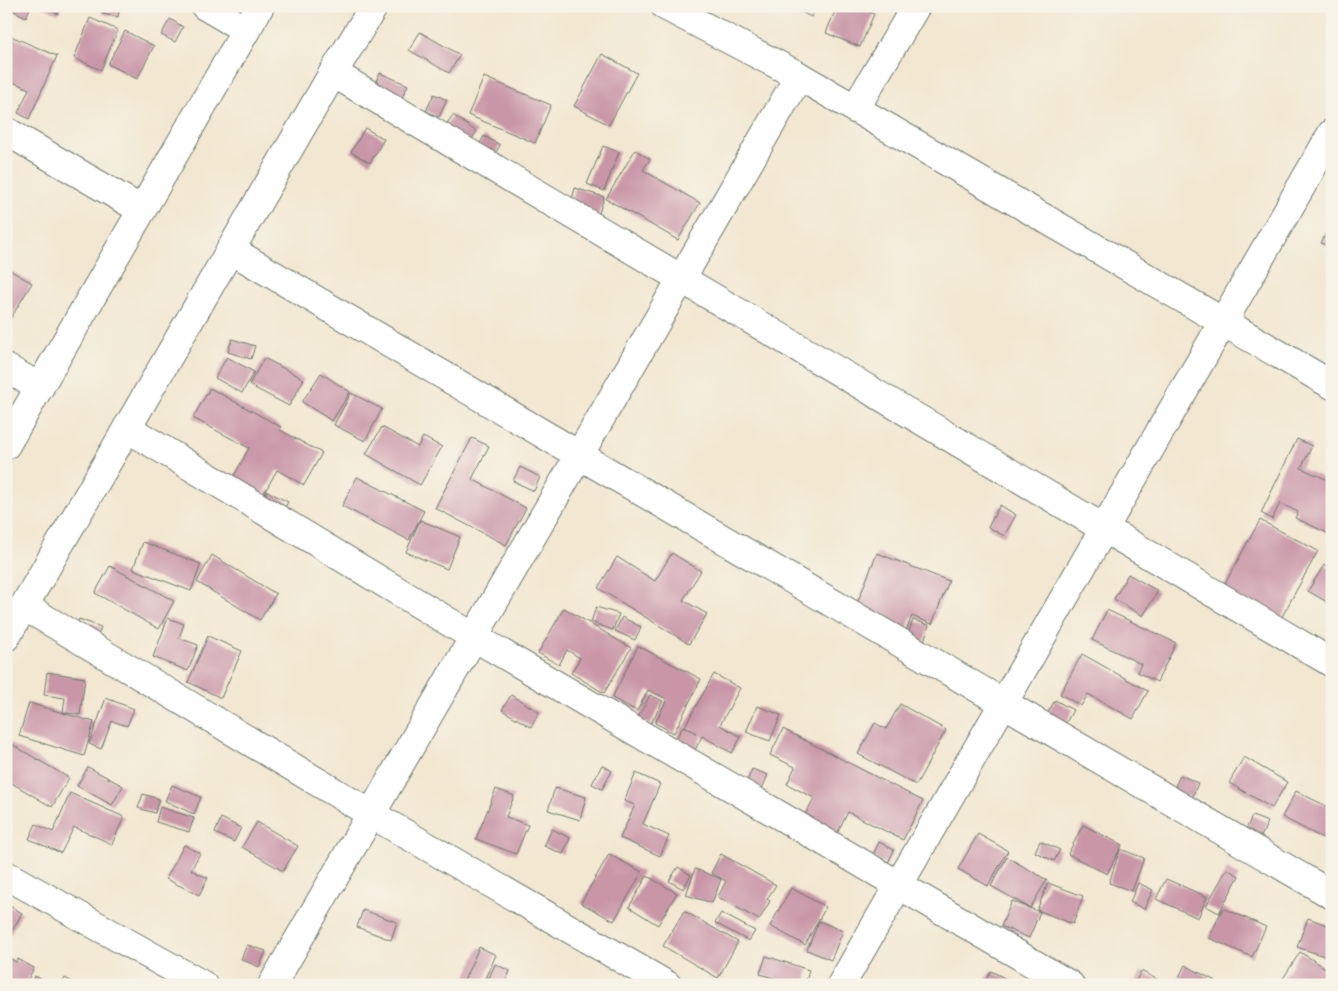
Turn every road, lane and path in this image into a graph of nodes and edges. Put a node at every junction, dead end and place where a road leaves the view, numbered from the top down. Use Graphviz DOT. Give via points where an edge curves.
graph roads {
  1 [pos="205,6"];
  2 [pos="260,6"];
  3 [pos="374,6"];
  4 [pos="666,6"];
  5 [pos="916,6"];
  6 [pos="246,30"];
  7 [pos="333,73"];
  8 [pos="799,76"];
  9 [pos="855,109"];
  10 [pos="6,131"];
  11 [pos="1330,138"];
  12 [pos="142,210"];
  13 [pos="230,250"];
  14 [pos="681,279"];
  15 [pos="1222,322"];
  16 [pos="6,368"];
  17 [pos="1332,385"];
  18 [pos="40,387"];
  19 [pos="127,428"];
  20 [pos="6,445"];
  21 [pos="579,456"];
  22 [pos="1104,528"];
  23 [pos="24,606"];
  24 [pos="6,637"];
  25 [pos="474,637"];
  26 [pos="1332,663"];
  27 [pos="1003,703"];
  28 [pos="371,814"];
  29 [pos="6,875"];
  30 [pos="898,884"];
  31 [pos="1332,895"];
  32 [pos="203,985"];
  33 [pos="272,985"];
  34 [pos="667,985"];
  35 [pos="841,985"];
  36 [pos="1070,985"];
  1 -- 6 [label="street"];
  2 -- 6 [label="street"];
  3 -- 7 [label="street"];
  4 -- 8 [label="street"];
  5 -- 9 [label="street"];
  6 -- 12 [label="street"];
  7 -- 13 [label="street"];
  7 -- 14 [label="street"];
  8 -- 9 [label="street"];
  8 -- 14 [label="street"];
  9 -- 15 [label="street"];
  10 -- 12 [label="street"];
  11 -- 15 [label="street"];
  12 -- 18 [label="street"];
  13 -- 19 [label="street"];
  13 -- 21 [label="street"];
  14 -- 21 [label="street"];
  14 -- 22 [label="street"];
  15 -- 17 [label="street"];
  15 -- 22 [label="street"];
  16 -- 18 [label="street"];
  18 -- 20 [label="street"];
  19 -- 23 [label="street"];
  19 -- 25 [label="street"];
  21 -- 25 [label="street"];
  21 -- 27 [label="street"];
  22 -- 26 [label="street"];
  22 -- 27 [label="street"];
  23 -- 24 [label="street"];
  23 -- 28 [label="street"];
  25 -- 28 [label="street"];
  25 -- 30 [label="street"];
  27 -- 30 [label="street"];
  27 -- 31 [label="street"];
  28 -- 33 [label="street"];
  28 -- 34 [label="street"];
  29 -- 32 [label="street"];
  30 -- 35 [label="street"];
  30 -- 36 [label="street"];
}
